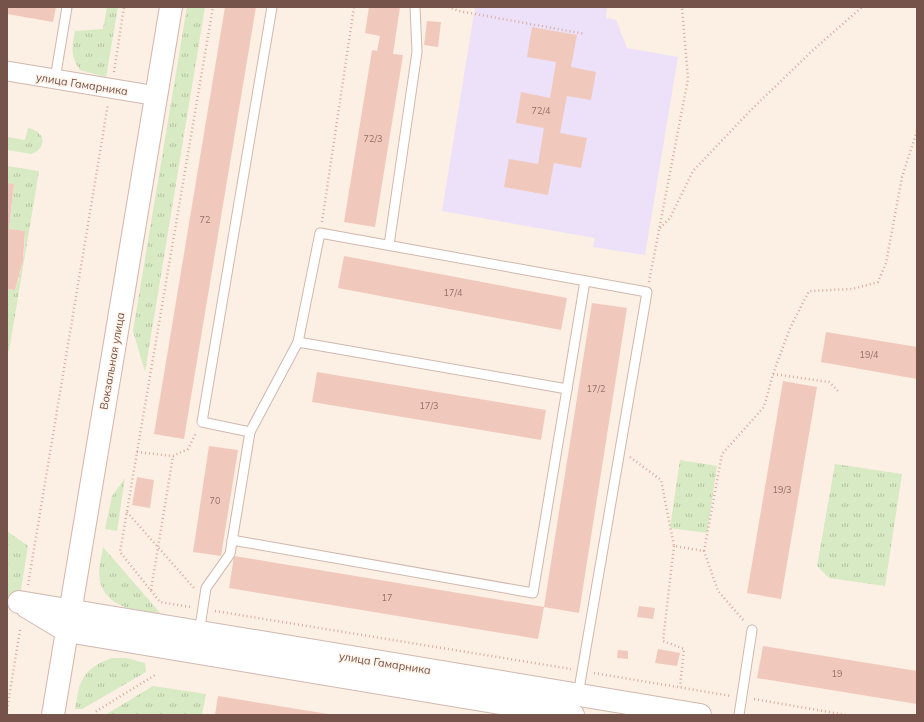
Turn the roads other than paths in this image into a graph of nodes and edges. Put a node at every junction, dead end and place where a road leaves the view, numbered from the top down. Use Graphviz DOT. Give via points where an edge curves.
graph roads {
  1 [pos="67,7"];
  2 [pos="172,7"];
  3 [pos="272,7"];
  4 [pos="415,7"];
  5 [pos="7,72"];
  6 [pos="55,79"];
  7 [pos="156,96"];
  8 [pos="388,245"];
  9 [pos="585,281"];
  10 [pos="298,342"];
  11 [pos="567,389"];
  12 [pos="250,432"];
  13 [pos="232,540"];
  14 [pos="18,594"];
  15 [pos="70,610"];
  16 [pos="752,630"];
  17 [pos="67,632"];
  18 [pos="197,642"];
  19 [pos="552,704"];
  20 [pos="579,706"];
  21 [pos="53,715"];
  22 [pos="700,715"];
  23 [pos="739,715"];
  1 -- 6 [label="lane"];
  2 -- 7 [label="street, Вокзальная улица"];
  3 -- 12 [label="lane" via="202,422"];
  4 -- 8 [label="lane" via="417,52"];
  5 -- 6 [label="street, улица Гамарника"];
  6 -- 7 [label="street, улица Гамарника"];
  7 -- 15 [label="street, Вокзальная улица"];
  8 -- 9 [label="lane"];
  8 -- 10 [label="lane" via="320,233"];
  9 -- 11 [label="lane"];
  9 -- 20 [label="lane" via="647,292 582,671"];
  10 -- 11 [label="lane"];
  10 -- 12 [label="lane"];
  11 -- 13 [label="lane" via="533,593"];
  12 -- 13 [label="lane"];
  13 -- 18 [label="lane" via="230,554 206,588"];
  14 -- 15 [label="street, улица Гамарника"];
  14 -- 17 [label="street"];
  15 -- 17 [label="street, Вокзальная улица"];
  15 -- 18 [label="street, улица Гамарника"];
  16 -- 23 [label="lane"];
  17 -- 18 [label="street, улица Гамарника"];
  17 -- 21 [label="street, Вокзальная улица"];
  18 -- 19 [label="street, улица Гамарника"];
  19 -- 20 [label="street, улица Гамарника"];
  20 -- 22 [label="street, улица Гамарника"];
}
